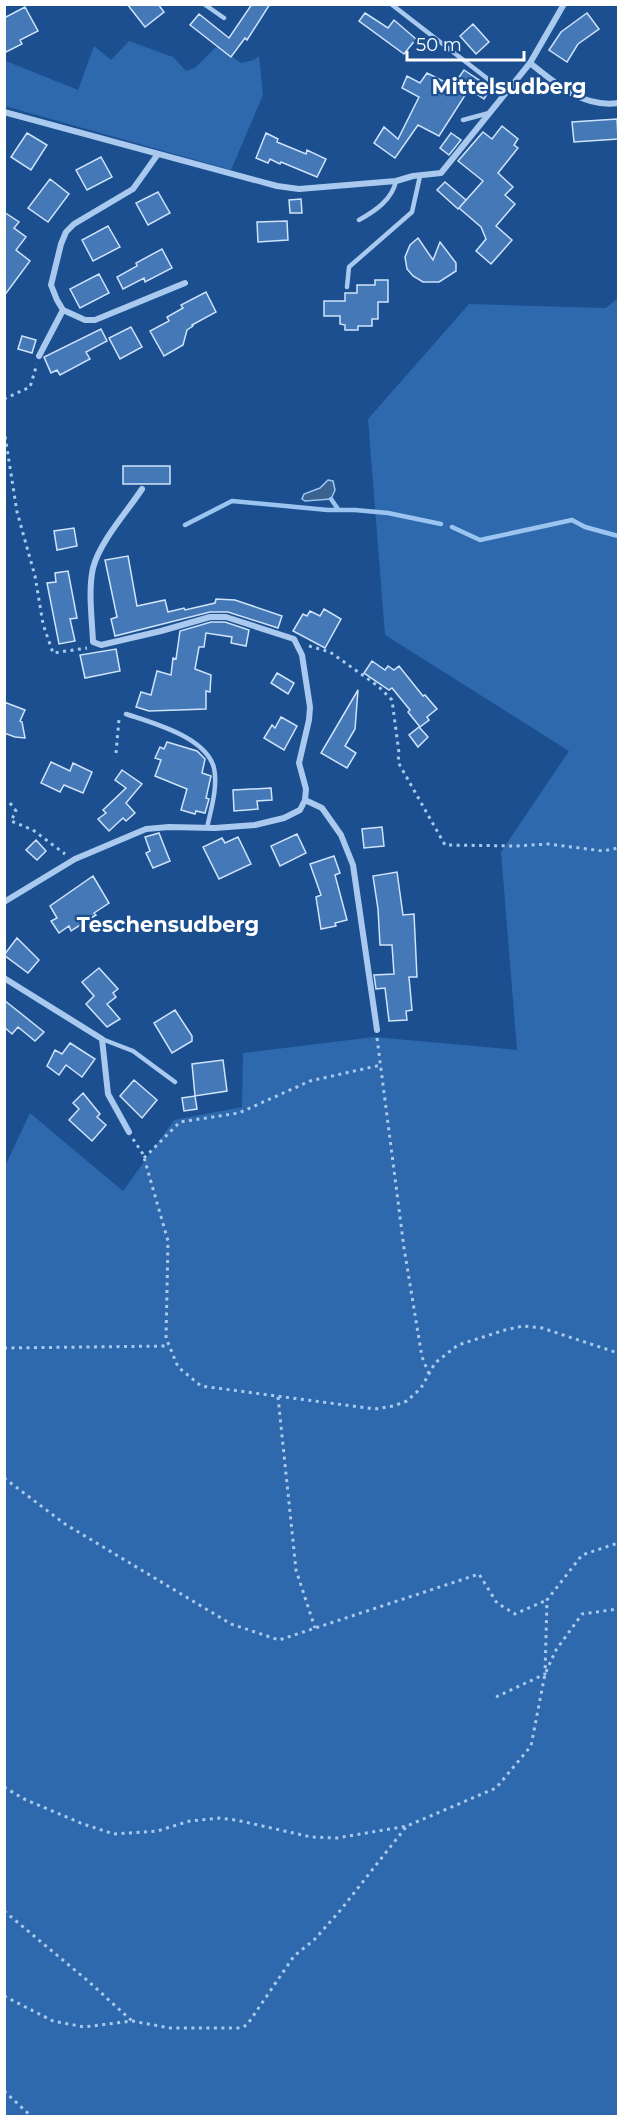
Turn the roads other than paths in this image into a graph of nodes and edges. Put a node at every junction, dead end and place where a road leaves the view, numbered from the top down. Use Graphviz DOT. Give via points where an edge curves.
graph roads {
  1 [pos="204,4"];
  2 [pos="391,4"];
  3 [pos="564,4"];
  4 [pos="224,18"];
  5 [pos="530,63"];
  6 [pos="506,93"];
  7 [pos="618,104"];
  8 [pos="4,112"];
  9 [pos="490,113"];
  10 [pos="463,120"];
  11 [pos="158,154"];
  12 [pos="420,176"];
  13 [pos="396,181"];
  14 [pos="359,220"];
  15 [pos="185,283"];
  16 [pos="346,287"];
  17 [pos="63,310"];
  18 [pos="39,356"];
  19 [pos="142,489"];
  20 [pos="126,714"];
  21 [pos="305,800"];
  22 [pos="207,828"];
  23 [pos="4,902"];
  24 [pos="4,978"];
  25 [pos="376,1030"];
  26 [pos="102,1039"];
  27 [pos="175,1082"];
  28 [pos="129,1132"];
  1 -- 4 [label="lane"];
  2 -- 6 [label="lane"];
  3 -- 5 [label="street"];
  5 -- 6 [label="street"];
  5 -- 7 [label="street" via="560,88 601,104"];
  6 -- 9 [label="street"];
  8 -- 11 [label="street"];
  9 -- 10 [label="lane"];
  9 -- 12 [label="street" via="441,174"];
  11 -- 13 [label="street" via="299,189"];
  11 -- 17 [label="street" via="133,189 66,232 51,285"];
  12 -- 13 [label="street"];
  12 -- 16 [label="lane" via="412,212 349,267"];
  13 -- 14 [label="lane" via="382,205"];
  15 -- 17 [label="street" via="95,320"];
  17 -- 18 [label="street"];
  19 -- 21 [label="street" via="99,552 93,569 93,642 101,645 210,617 226,617 294,639 302,655 310,707 299,763"];
  20 -- 22 [label="lane" via="196,742 209,755 215,784"];
  21 -- 22 [label="street" via="300,810 284,818 255,825"];
  21 -- 25 [label="street" via="322,808 341,835 353,865"];
  22 -- 23 [label="street" via="146,829 75,860"];
  24 -- 26 [label="street"];
  26 -- 27 [label="lane" via="133,1051"];
  26 -- 28 [label="street" via="108,1094"];
}
